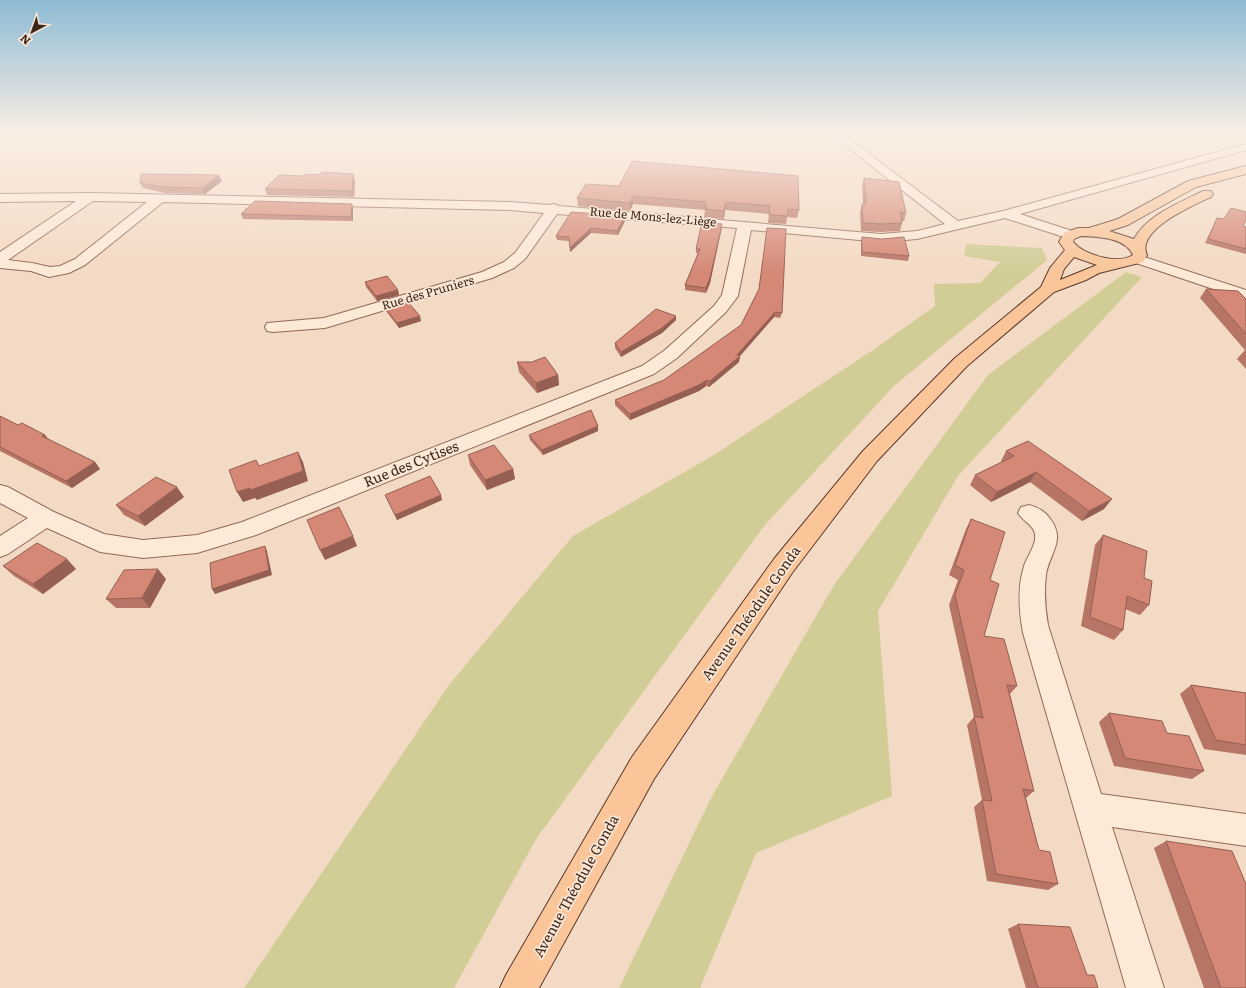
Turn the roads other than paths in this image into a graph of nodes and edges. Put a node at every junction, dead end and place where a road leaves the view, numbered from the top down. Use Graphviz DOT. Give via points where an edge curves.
graph roads {
  1 [pos="896,180"];
  2 [pos="1129,180"];
  3 [pos="1207,180"];
  4 [pos="1234,180"];
  5 [pos="0,198"];
  6 [pos="90,198"];
  7 [pos="159,199"];
  8 [pos="554,208"];
  9 [pos="1006,214"];
  10 [pos="745,225"];
  11 [pos="956,226"];
  12 [pos="1089,232"];
  13 [pos="1070,235"];
  14 [pos="1073,250"];
  15 [pos="1139,255"];
  16 [pos="0,259"];
  17 [pos="1121,263"];
  18 [pos="0,264"];
  19 [pos="1048,289"];
  20 [pos="1245,295"];
  21 [pos="273,327"];
  22 [pos="0,493"];
  23 [pos="1029,513"];
  24 [pos="46,518"];
  25 [pos="0,548"];
  26 [pos="1089,808"];
  27 [pos="1246,830"];
  28 [pos="519,988"];
  29 [pos="1145,988"];
  1 -- 11 [label="street"];
  2 -- 9 [label="street, Rue de Mons-lez-Liège"];
  3 -- 12 [label="main road" via="1192,184 1123,222"];
  4 -- 15 [label="main road" via="1160,220 1141,237"];
  5 -- 6 [label="street, Rue de Mons-lez-Liège"];
  6 -- 7 [label="street, Rue de Mons-lez-Liège"];
  6 -- 16 [label="street"];
  7 -- 8 [label="street, Rue de Mons-lez-Liège"];
  7 -- 18 [label="street" via="80,262 64,270 49,272 32,267"];
  8 -- 10 [label="street, Rue de Mons-lez-Liège"];
  8 -- 21 [label="street, Rue des Pruniers" via="520,256 509,265 487,275 325,322"];
  9 -- 11 [label="street, Rue de Mons-lez-Liège"];
  9 -- 13 [label="street"];
  10 -- 11 [label="street, Rue de Mons-lez-Liège" via="881,238 917,236"];
  10 -- 24 [label="street, Rue des Cytises" via="730,296 720,309 671,354 648,370 248,529 197,544 143,549 100,542"];
  12 -- 13 [label="main road"];
  12 -- 15 [label="main road" via="1119,238 1131,244"];
  13 -- 14 [label="main road" via="1066,242"];
  14 -- 17 [label="main road" via="1100,261"];
  14 -- 19 [label="main road, Avenue Théodule Gonda" via="1057,268"];
  15 -- 17 [label="main road, Avenue Théodule Gonda"];
  15 -- 20 [label="street"];
  17 -- 19 [label="main road, Avenue Théodule Gonda" via="1094,270"];
  19 -- 28 [label="main road, Avenue Théodule Gonda" via="961,362 870,456 783,566 643,768"];
  22 -- 24 [label="street, Rue des Cytises"];
  23 -- 26 [label="street" via="1042,525 1046,534 1033,584 1036,633"];
  24 -- 25 [label="street"];
  26 -- 27 [label="street"];
  26 -- 29 [label="street"];
}
